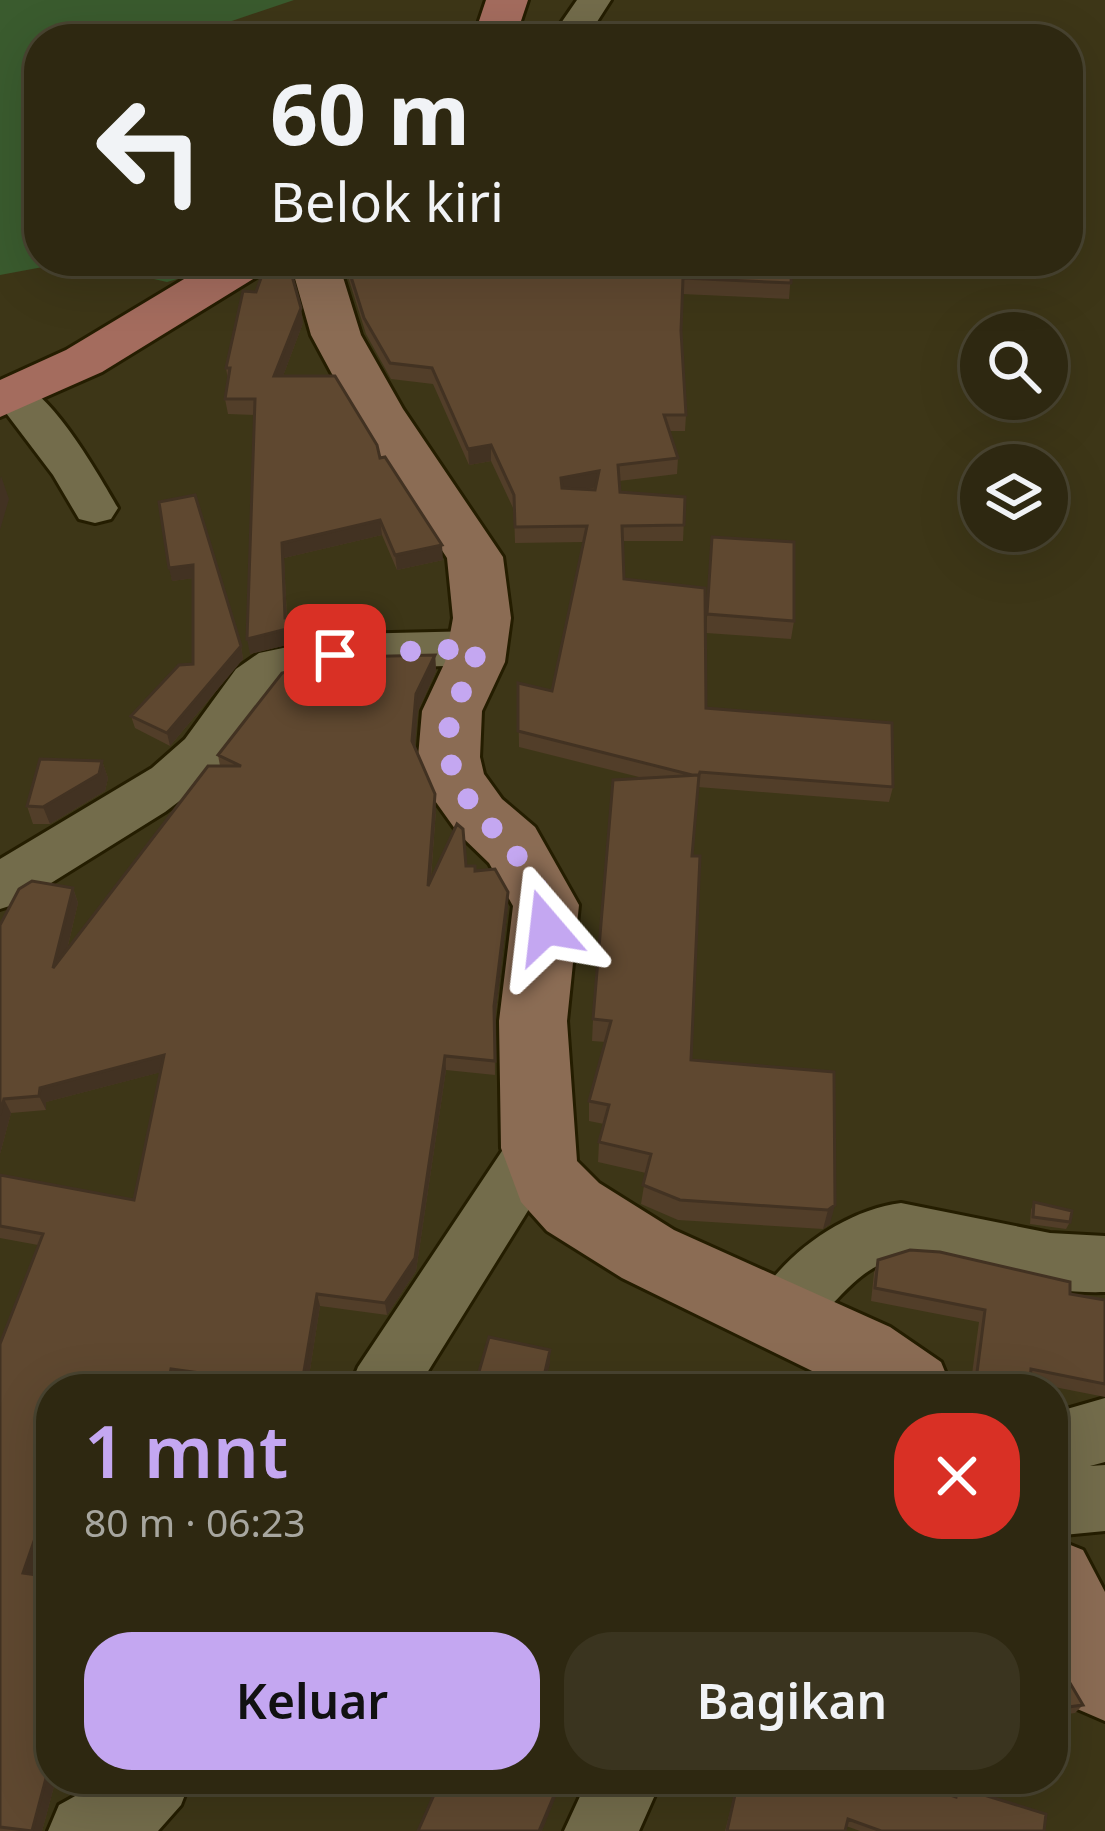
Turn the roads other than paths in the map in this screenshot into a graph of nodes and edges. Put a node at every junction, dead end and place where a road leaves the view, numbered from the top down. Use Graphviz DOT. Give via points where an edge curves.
graph roads {
  1 [pos="224,276"];
  2 [pos="318,276"];
  3 [pos="7,397"];
  4 [pos="95,508"];
  5 [pos="477,648"];
  6 [pos="0,888"];
  7 [pos="537,1148"];
  8 [pos="1105,1264"];
  9 [pos="781,1315"];
  10 [pos="392,1374"];
  11 [pos="869,1374"];
  12 [pos="1105,1430"];
  13 [pos="1068,1441"];
  14 [pos="1105,1498"];
  15 [pos="1068,1502"];
  16 [pos="1068,1608"];
  17 [pos="1105,1678"];
  18 [pos="142,1794"];
  19 [pos="619,1794"];
  20 [pos="85,1831"];
  21 [pos="601,1831"];
  1 -- 3 [label="main road" via="84,361"];
  2 -- 5 [label="main road" via="353,367 475,556"];
  3 -- 4 [label="street" via="71,467"];
  5 -- 6 [label="street" via="335,655 263,672 197,760 140,806"];
  5 -- 7 [label="main road" via="452,711 449,757 455,781 512,845 546,905 533,1021"];
  7 -- 9 [label="main road" via="547,1179 573,1207 648,1254"];
  7 -- 10 [label="street"];
  8 -- 9 [label="street" via="1002,1254 898,1230 845,1256"];
  9 -- 11 [label="main road"];
  12 -- 13 [label="street"];
  14 -- 15 [label="street"];
  16 -- 17 [label="main road"];
  18 -- 20 [label="street"];
  19 -- 21 [label="street"];
}
